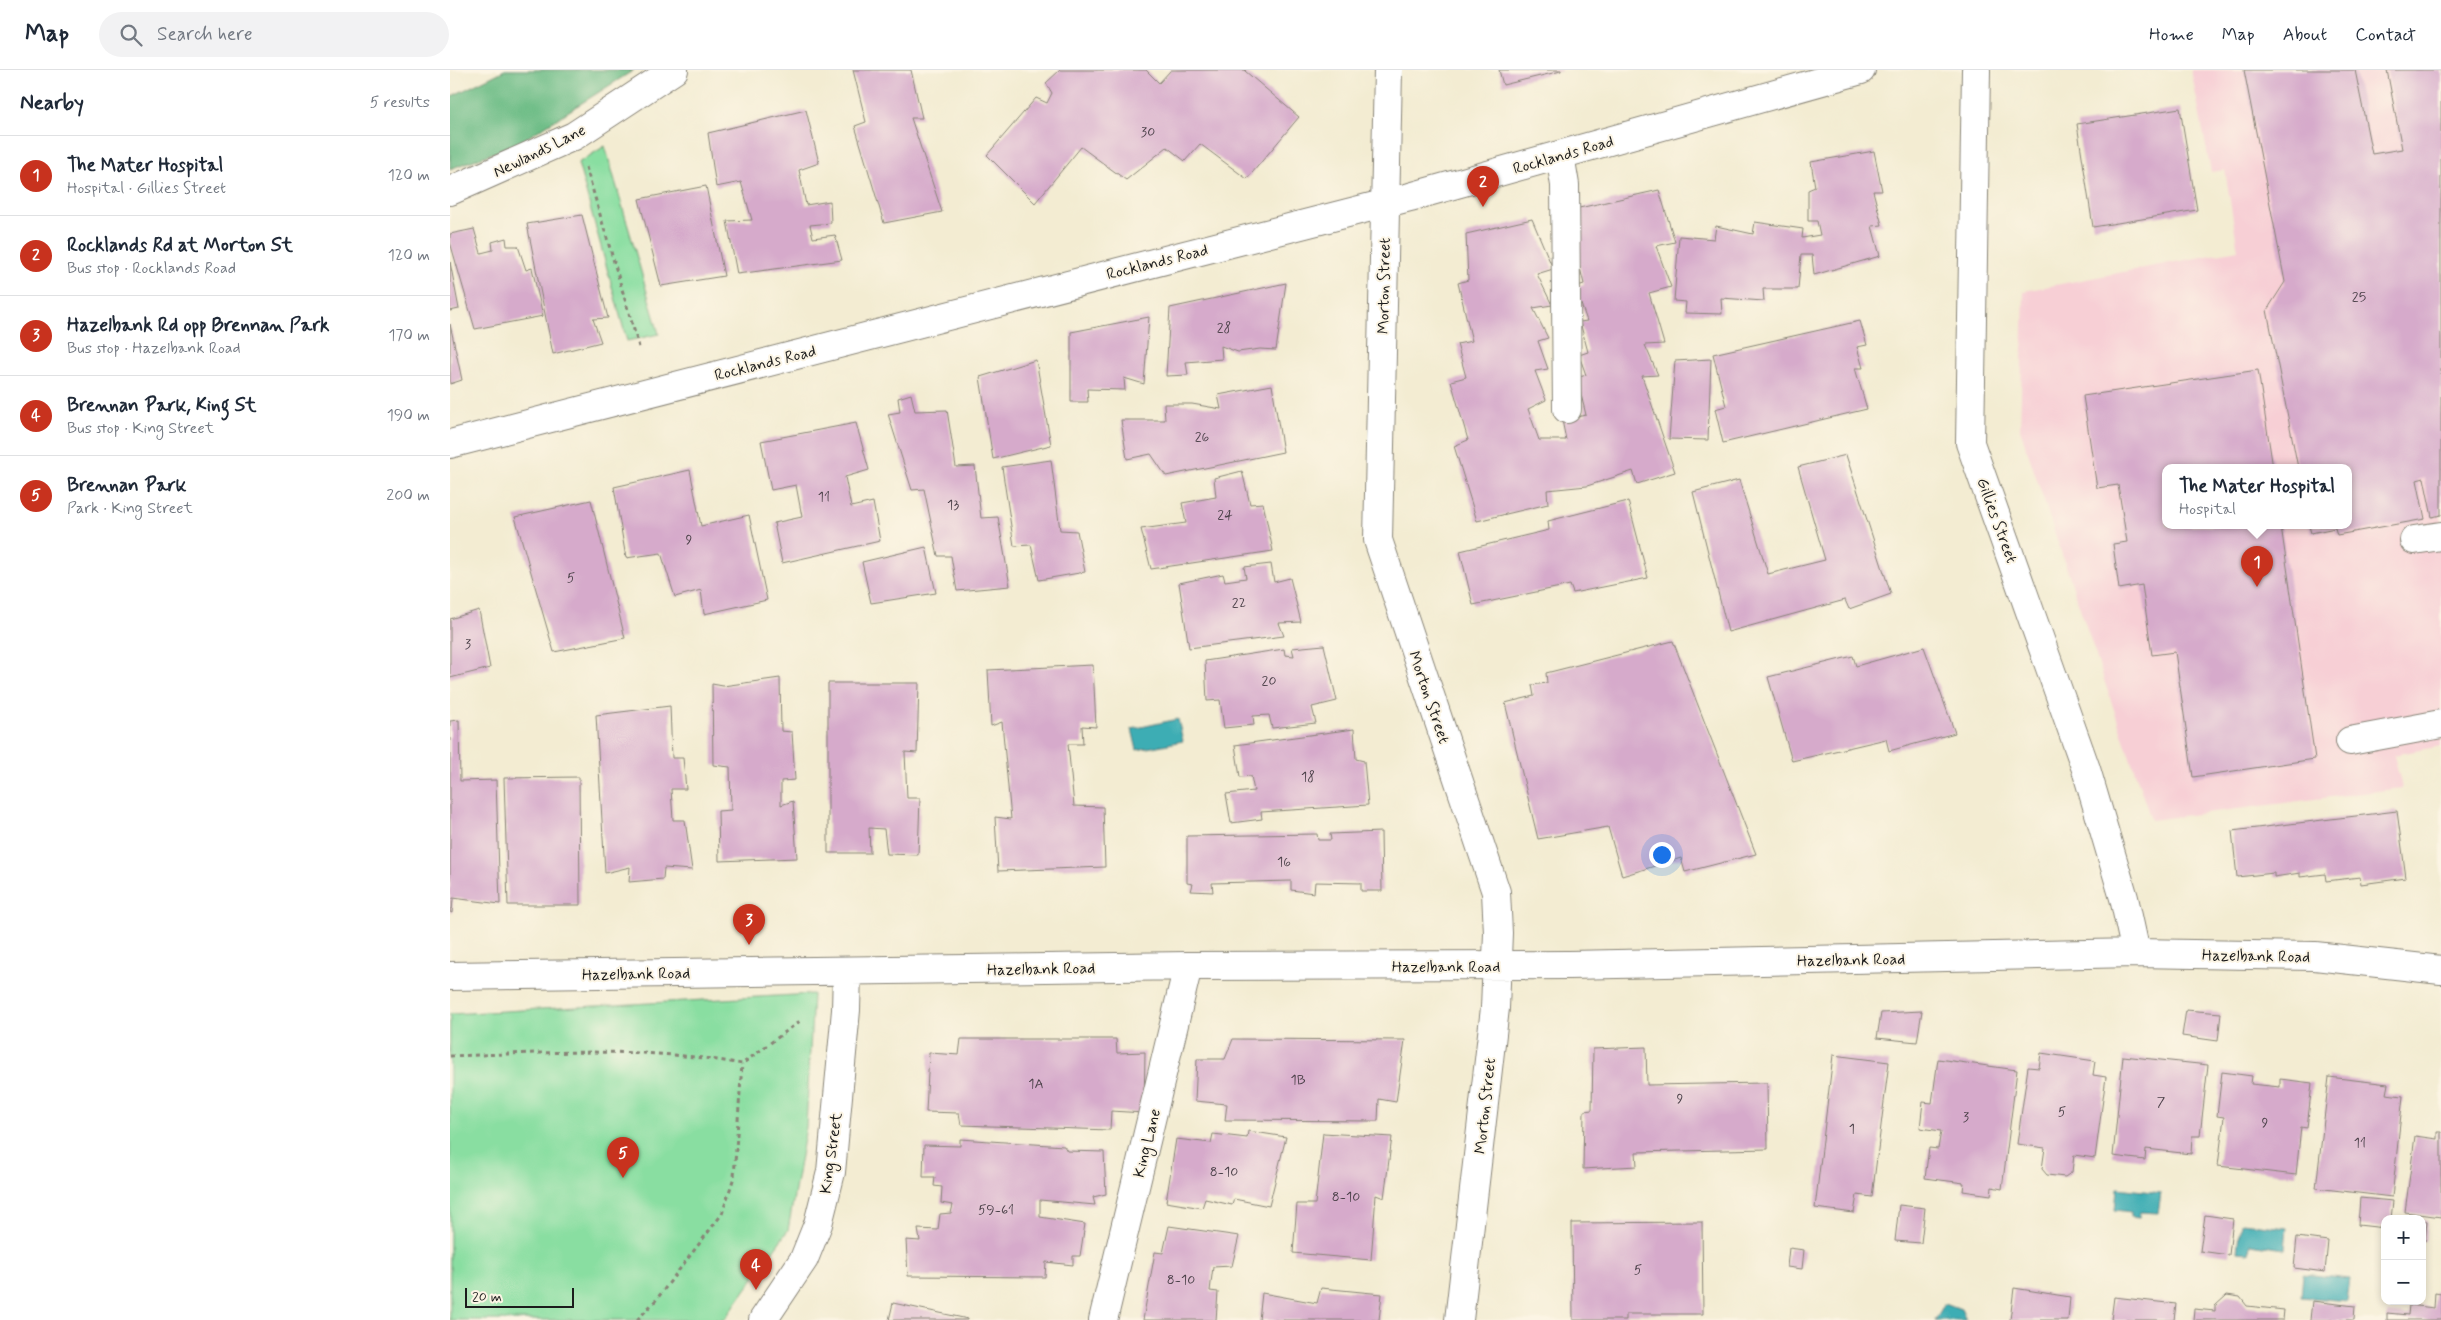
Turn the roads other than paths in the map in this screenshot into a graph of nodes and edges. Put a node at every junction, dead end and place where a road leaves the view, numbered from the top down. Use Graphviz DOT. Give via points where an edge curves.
graph roads {
  1 [pos="674,70"];
  2 [pos="1388,70"];
  3 [pos="1861,70"];
  4 [pos="1976,70"];
  5 [pos="1560,155"];
  6 [pos="450,191"];
  7 [pos="1384,203"];
  8 [pos="1567,409"];
  9 [pos="450,444"];
  10 [pos="2441,536"];
  11 [pos="2414,540"];
  12 [pos="2441,724"];
  13 [pos="2350,741"];
  14 [pos="2136,953"];
  15 [pos="1188,966"];
  16 [pos="1496,966"];
  17 [pos="2441,970"];
  18 [pos="847,971"];
  19 [pos="450,976"];
  20 [pos="763,1320"];
  21 [pos="1103,1320"];
  22 [pos="1459,1320"];
  1 -- 6 [label="street, Newlands Lane" via="574,136"];
  2 -- 7 [label="street, Morton Street"];
  3 -- 5 [label="street, Rocklands Road"];
  4 -- 14 [label="street, Gillies Street" via="1970,444 2086,769 2124,898"];
  5 -- 7 [label="street, Rocklands Road"];
  5 -- 8 [label="street" via="1565,185"];
  7 -- 9 [label="street, Rocklands Road"];
  7 -- 16 [label="street, Morton Street" via="1378,540 1496,892"];
  10 -- 11 [label="street"];
  12 -- 13 [label="street"];
  14 -- 16 [label="street, Hazelbank Road"];
  14 -- 17 [label="street, Hazelbank Road" via="2315,956"];
  15 -- 16 [label="street, Hazelbank Road"];
  15 -- 18 [label="street, Hazelbank Road"];
  15 -- 21 [label="street, King Lane"];
  16 -- 22 [label="street, Morton Street" via="1495,1008"];
  18 -- 19 [label="street, Hazelbank Road"];
  18 -- 20 [label="street, King Street" via="846,1010 827,1189 804,1259"];
}
